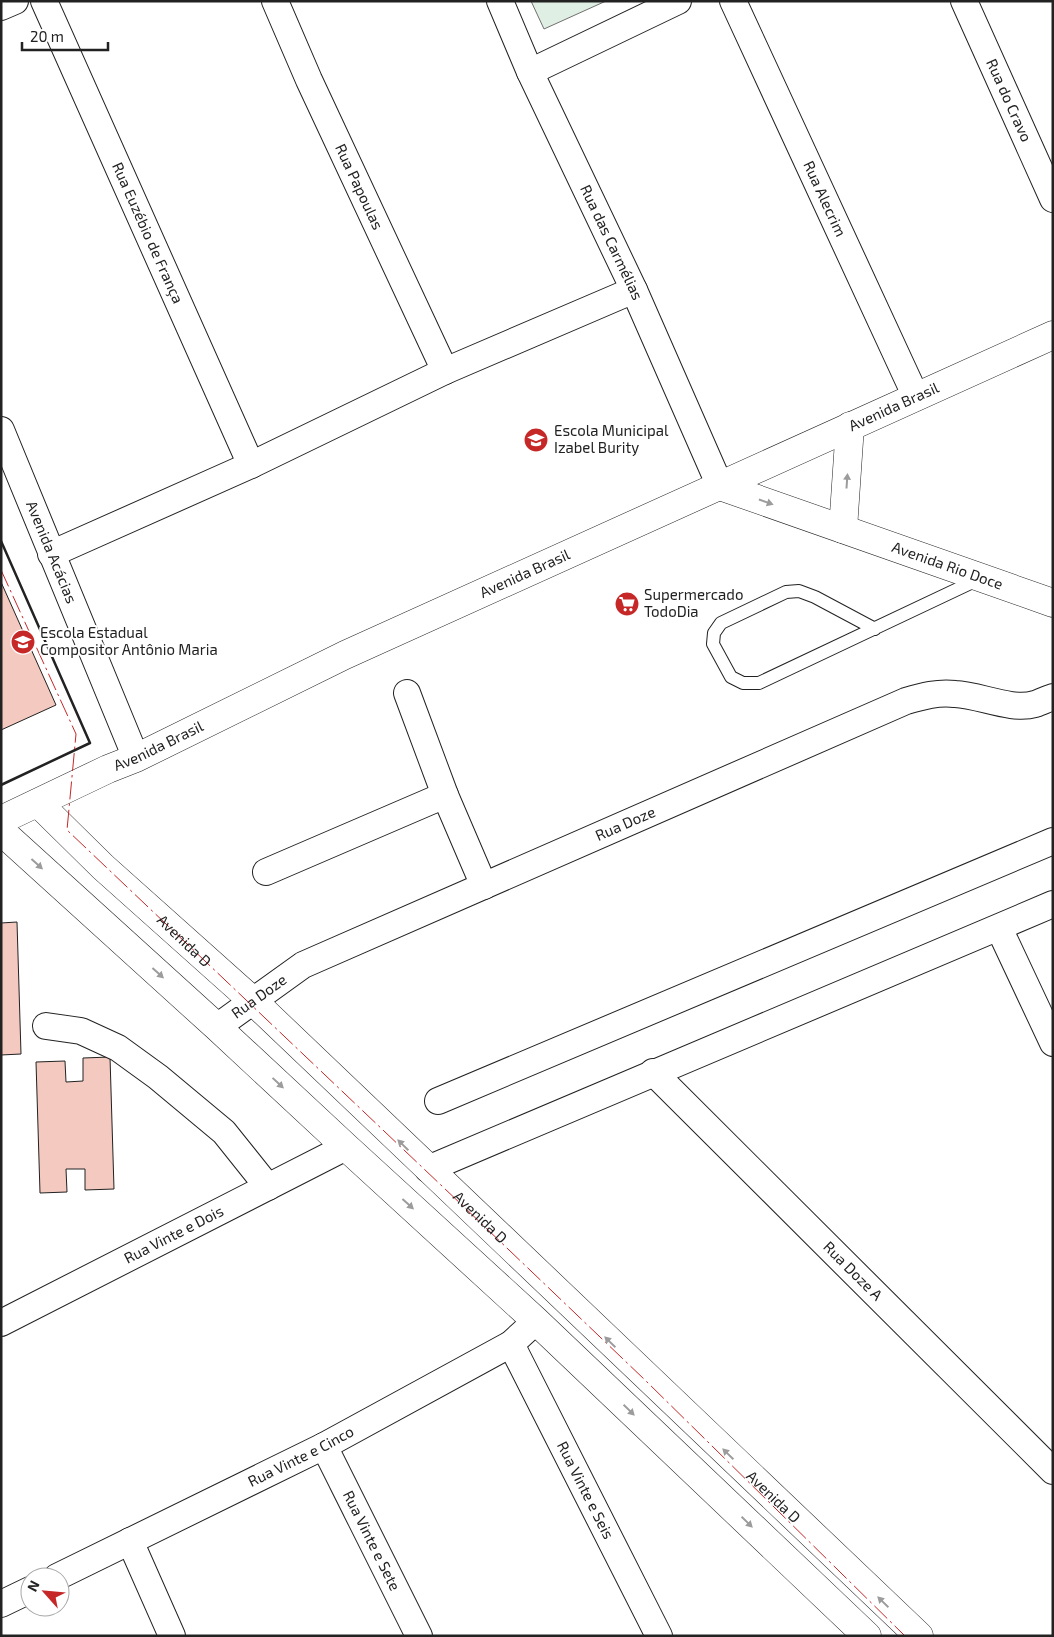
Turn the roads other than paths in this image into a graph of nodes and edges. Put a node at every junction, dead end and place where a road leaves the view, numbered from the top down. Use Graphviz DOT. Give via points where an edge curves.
graph roads {
  1 [pos="15,1"];
  2 [pos="44,1"];
  3 [pos="275,1"];
  4 [pos="500,1"];
  5 [pos="678,1"];
  6 [pos="733,1"];
  7 [pos="964,1"];
  8 [pos="1,7"];
  9 [pos="530,72"];
  10 [pos="1053,199"];
  11 [pos="634,290"];
  12 [pos="1053,335"];
  13 [pos="445,371"];
  14 [pos="916,396"];
  15 [pos="850,426"];
  16 [pos="1,430"];
  17 [pos="252,465"];
  18 [pos="720,486"];
  19 [pos="843,529"];
  20 [pos="51,554"];
  21 [pos="981,578"];
  22 [pos="1046,594"];
  23 [pos="875,629"];
  24 [pos="407,693"];
  25 [pos="1053,697"];
  26 [pos="136,758"];
  27 [pos="445,795"];
  28 [pos="38,803"];
  29 [pos="1,820"];
  30 [pos="1,832"];
  31 [pos="1053,841"];
  32 [pos="266,872"];
  33 [pos="484,886"];
  34 [pos="1053,904"];
  35 [pos="999,928"];
  36 [pos="253,1001"];
  37 [pos="46,1026"];
  38 [pos="217,1027"];
  39 [pos="1053,1042"];
  40 [pos="653,1072"];
  41 [pos="438,1101"];
  42 [pos="346,1148"];
  43 [pos="428,1169"];
  44 [pos="268,1187"];
  45 [pos="536,1321"];
  46 [pos="1,1323"];
  47 [pos="511,1344"];
  48 [pos="324,1446"];
  49 [pos="1053,1471"];
  50 [pos="130,1541"];
  51 [pos="70,1571"];
  52 [pos="20,1595"];
  53 [pos="1,1604"];
  54 [pos="907,1632"];
  55 [pos="172,1636"];
  56 [pos="419,1636"];
  57 [pos="659,1636"];
  58 [pos="867,1636"];
  1 -- 8 [label="street"];
  2 -- 17 [label="street, Rua Euzébio de França"];
  3 -- 13 [label="street, Rua Papoulas"];
  4 -- 9 [label="street, Rua das Carmélias"];
  5 -- 9 [label="street"];
  6 -- 14 [label="street, Rua Alecrim"];
  7 -- 10 [label="street, Rua do Cravo"];
  9 -- 11 [label="street, Rua das Carmélias"];
  11 -- 13 [label="street"];
  11 -- 18 [label="street, Rua das Carmélias"];
  12 -- 14 [label="street, Avenida Brasil"];
  13 -- 17 [label="street"];
  14 -- 15 [label="street, Avenida Brasil"];
  15 -- 18 [label="street, Avenida Brasil"];
  19 -- 15 [label="street, one-way"];
  16 -- 20 [label="street, Avenida Acácias"];
  17 -- 20 [label="street"];
  18 -- 19 [label="street, Avenida Rio Doce, one-way"];
  18 -- 26 [label="street, Avenida Brasil" via="345,655"];
  19 -- 21 [label="street, Avenida Rio Doce"];
  20 -- 26 [label="street, Avenida Acácias"];
  21 -- 22 [label="street, Avenida Rio Doce"];
  21 -- 23 [label="lane"];
  23 -- 23 [label="lane" via="759,684 743,683 731,677 713,644 714,633 721,623 786,592 799,591 815,597"];
  24 -- 27 [label="street"];
  25 -- 33 [label="street, Rua Doze" via="1022,706 973,696 936,693 906,701"];
  26 -- 28 [label="street, Avenida Brasil"];
  27 -- 32 [label="street"];
  27 -- 33 [label="street"];
  28 -- 29 [label="street, Avenida Brasil"];
  28 -- 36 [label="street, Avenida D" via="103,867"];
  30 -- 38 [label="street, one-way"];
  31 -- 41 [label="street"];
  33 -- 36 [label="street, Rua Doze" via="303,965"];
  34 -- 35 [label="street"];
  35 -- 39 [label="street"];
  35 -- 40 [label="street"];
  36 -- 38 [label="street, Rua Doze"];
  43 -- 36 [label="street, Avenida D, one-way"];
  37 -- 44 [label="street" via="88,1034 118,1048 158,1076 224,1132"];
  38 -- 42 [label="street, one-way"];
  40 -- 43 [label="street"];
  40 -- 49 [label="street, Rua Doze A"];
  42 -- 44 [label="street, Rua Vinte e Dois"];
  42 -- 45 [label="street, one-way"];
  54 -- 43 [label="street, Avenida D, one-way"];
  44 -- 46 [label="street, Rua Vinte e Dois"];
  45 -- 47 [label="street, Rua Vinte e Cinco"];
  45 -- 58 [label="street, one-way"];
  47 -- 48 [label="street, Rua Vinte e Cinco"];
  47 -- 57 [label="street, Rua Vinte e Seis"];
  48 -- 50 [label="street, Rua Vinte e Cinco"];
  48 -- 56 [label="street, Rua Vinte e Sete"];
  50 -- 51 [label="street, Rua Vinte e Cinco"];
  50 -- 55 [label="street"];
  52 -- 53 [label="street"];
}
